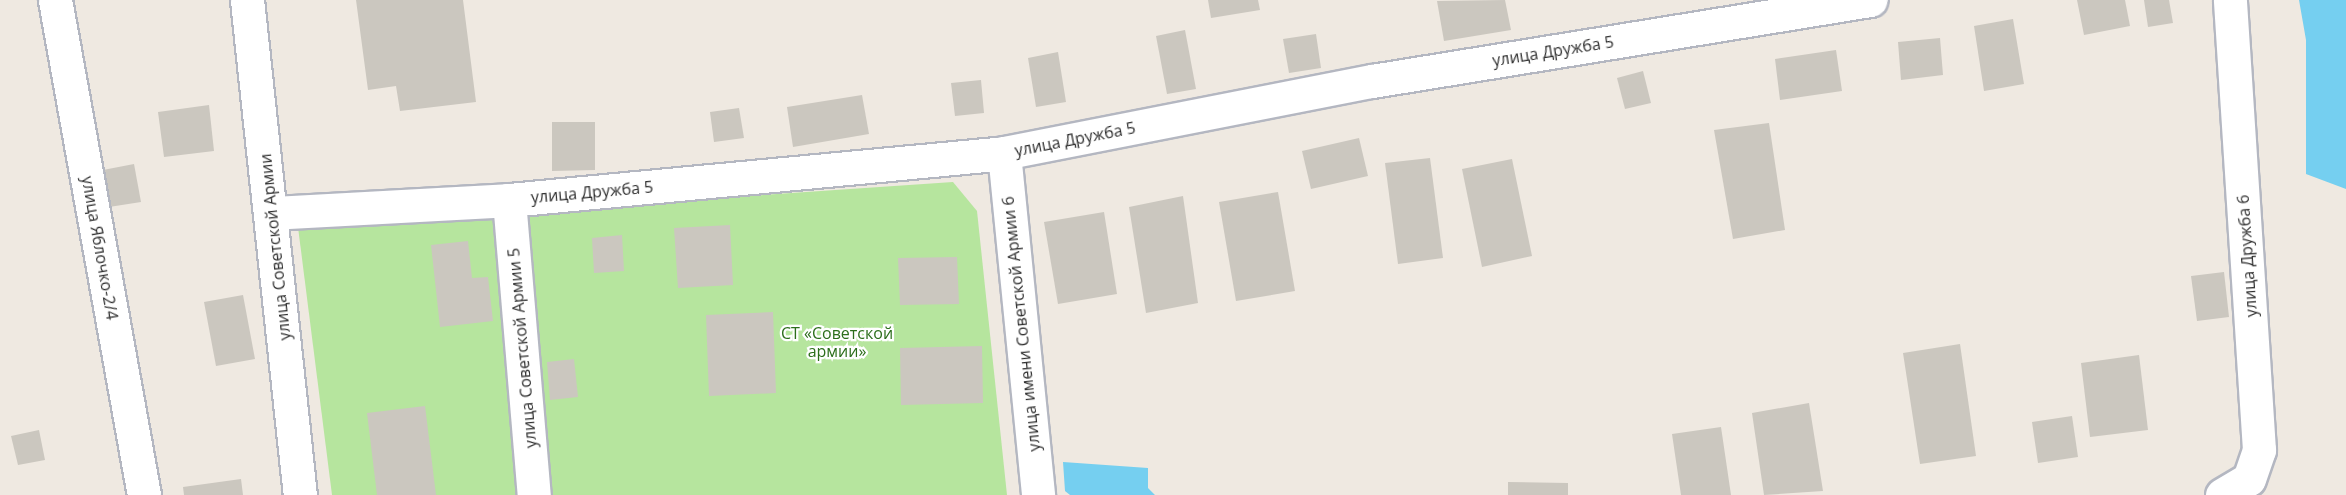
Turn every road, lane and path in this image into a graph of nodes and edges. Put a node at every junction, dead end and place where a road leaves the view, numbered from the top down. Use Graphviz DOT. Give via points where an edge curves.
graph roads {
  1 [pos="55,0"];
  2 [pos="247,0"];
  3 [pos="1870,0"];
  4 [pos="2230,0"];
  5 [pos="1004,153"];
  6 [pos="509,200"];
  7 [pos="272,213"];
  8 [pos="144,495"];
  9 [pos="300,495"];
  10 [pos="534,495"];
  11 [pos="1038,495"];
  12 [pos="2222,495"];
  1 -- 8 [label="street, улица Яблочко-2/4"];
  2 -- 7 [label="street, улица Советской Армии"];
  3 -- 5 [label="street, улица Дружба 5" via="1372,81"];
  4 -- 12 [label="street, улица Дружба 6" via="2259,450 2249,479"];
  5 -- 6 [label="street, улица Дружба 5"];
  5 -- 11 [label="street, улица имени Советской Армии 6"];
  6 -- 7 [label="street, улица Дружба 5"];
  6 -- 10 [label="street, улица Советской Армии 5"];
  7 -- 9 [label="street, улица Советской Армии"];
}
